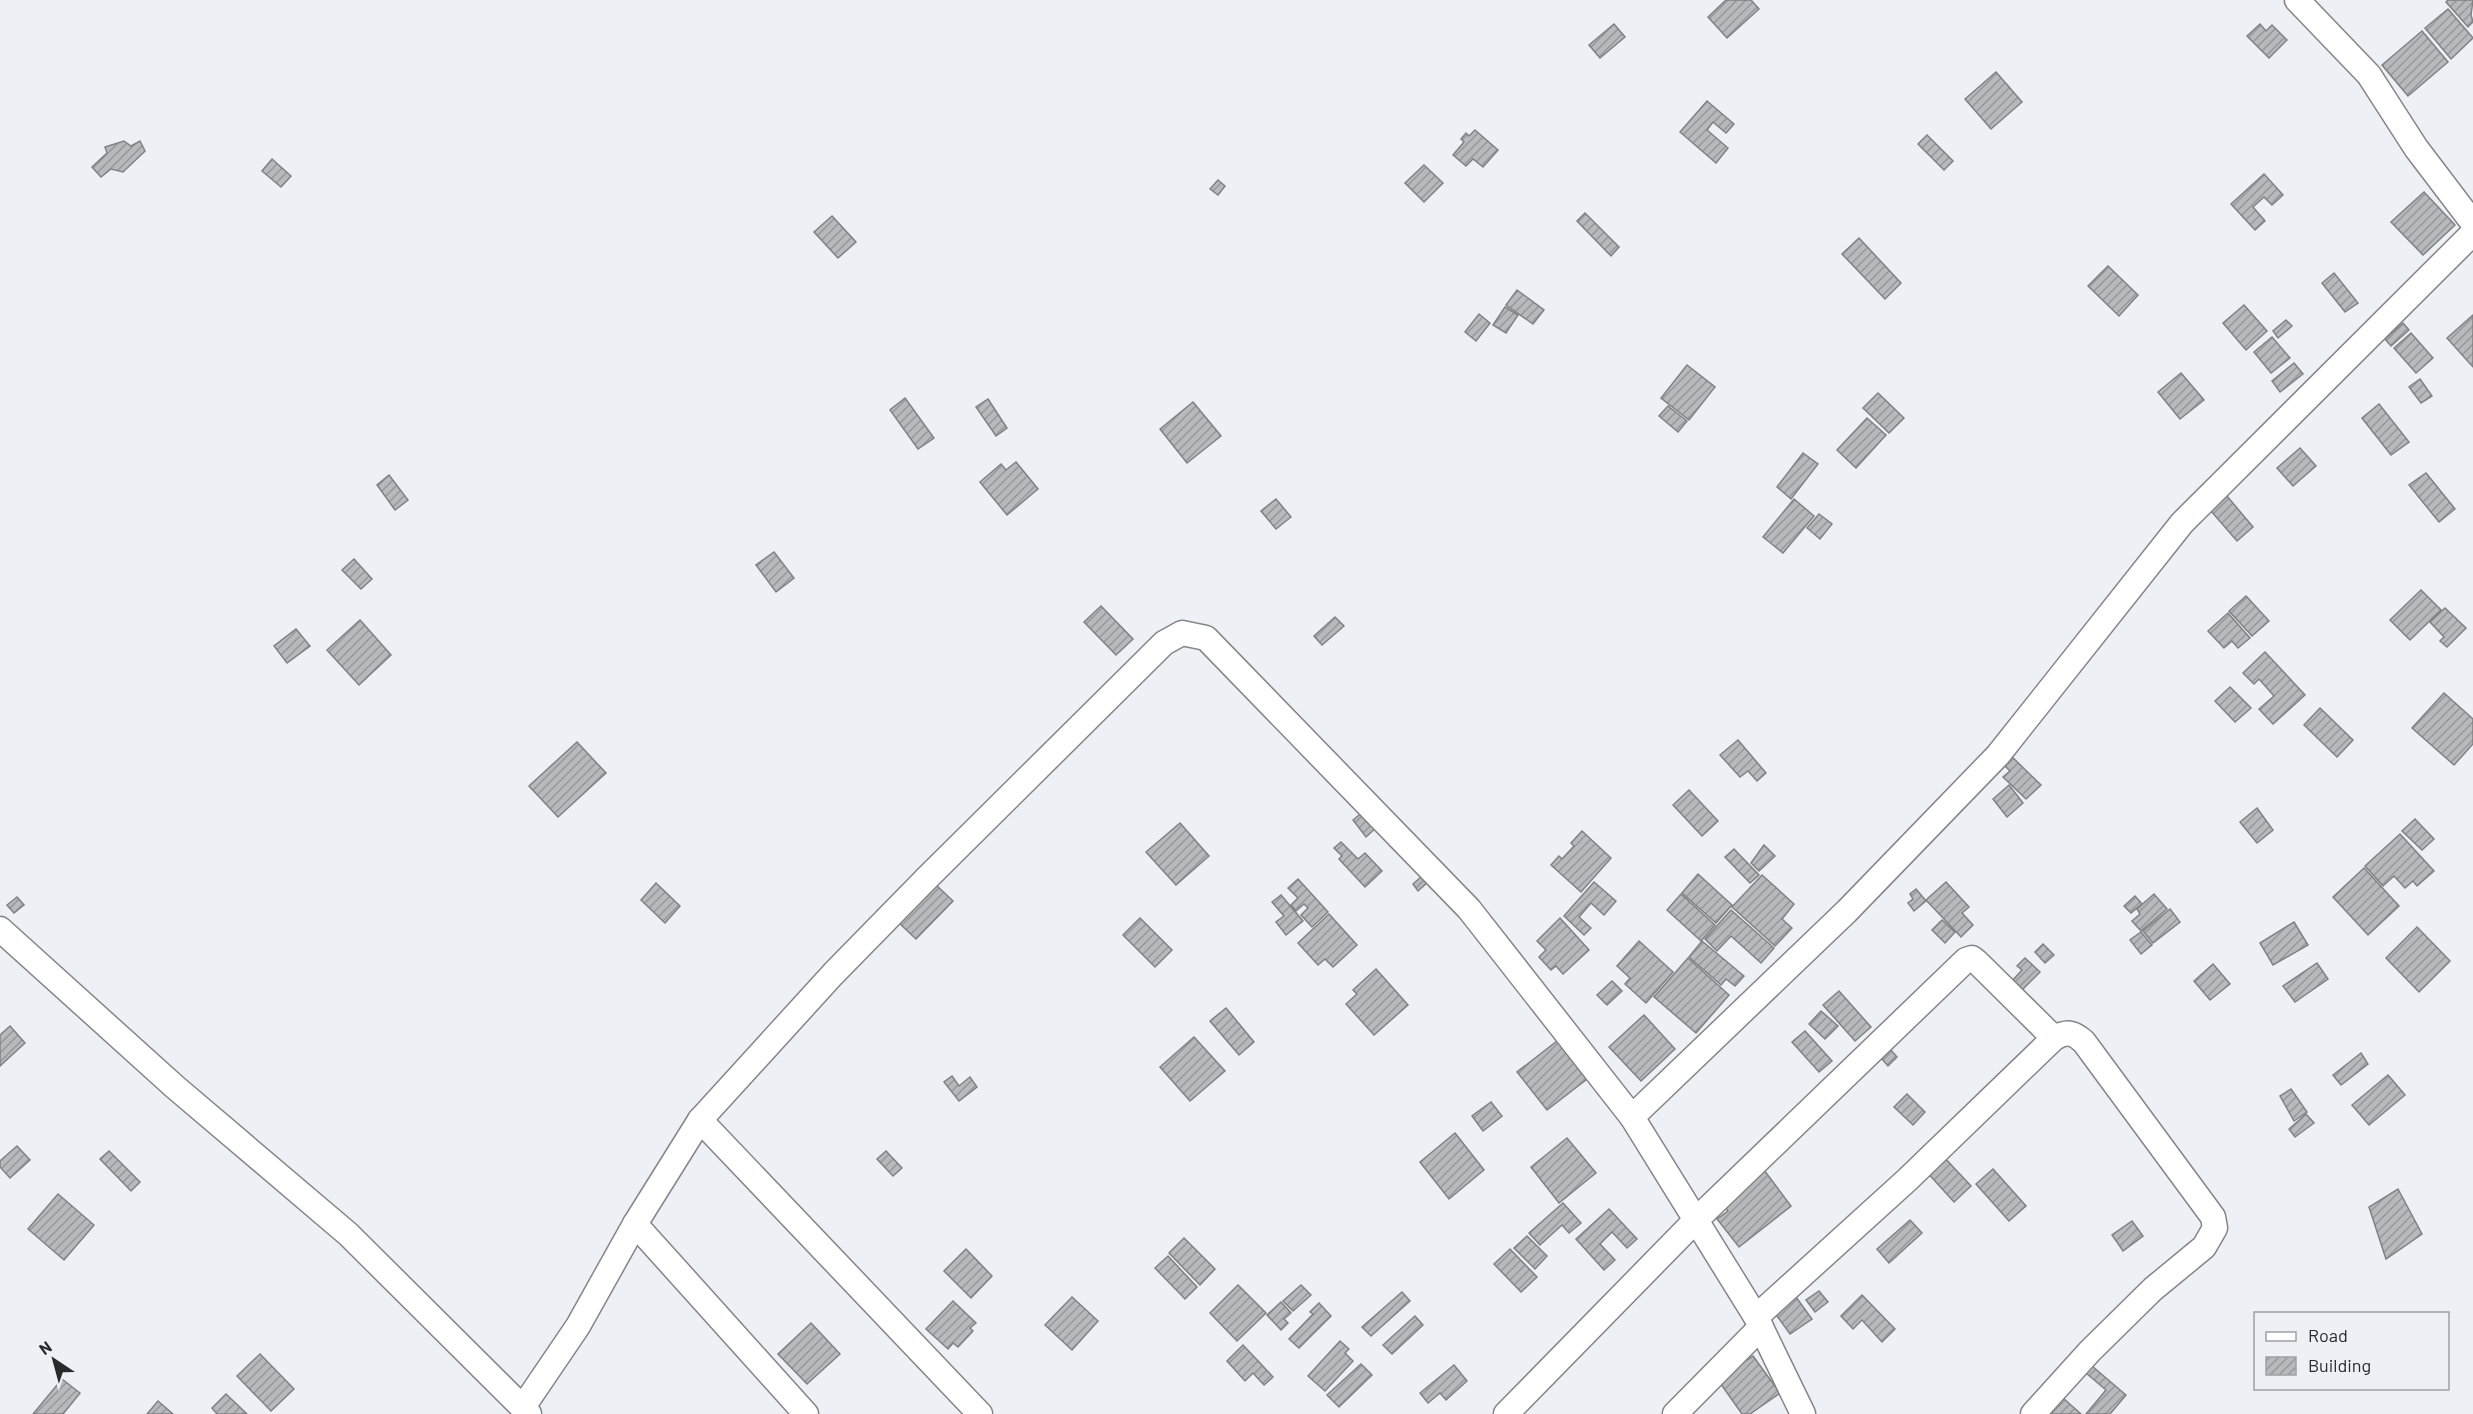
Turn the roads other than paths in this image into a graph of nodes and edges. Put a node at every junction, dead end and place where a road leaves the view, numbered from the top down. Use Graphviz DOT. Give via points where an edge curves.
graph roads {
  1 [pos="2297,0"];
  2 [pos="2473,224"];
  3 [pos="2473,233"];
  4 [pos="0,929"];
  5 [pos="2054,1038"];
  6 [pos="1632,1117"];
  7 [pos="700,1120"];
  8 [pos="1697,1219"];
  9 [pos="635,1224"];
  10 [pos="1759,1322"];
  11 [pos="526,1411"];
  12 [pos="806,1414"];
  13 [pos="980,1414"];
  14 [pos="1506,1414"];
  15 [pos="1675,1414"];
  16 [pos="1803,1414"];
  17 [pos="2033,1414"];
  1 -- 2 [label="street" via="2369,75 2416,148"];
  3 -- 6 [label="street" via="2182,523 1998,755 1847,911"];
  4 -- 11 [label="street" via="175,1087 348,1234"];
  5 -- 8 [label="street" via="1977,962 1972,958 1966,960"];
  5 -- 10 [label="street"];
  5 -- 17 [label="street" via="2065,1032 2084,1042 2213,1218 2215,1227 2204,1247 2130,1312"];
  6 -- 7 [label="street" via="1469,909 1206,638 1182,633 1164,643 927,878"];
  6 -- 8 [label="street"];
  7 -- 9 [label="street"];
  7 -- 13 [label="street"];
  8 -- 10 [label="street"];
  8 -- 14 [label="street"];
  9 -- 11 [label="street"];
  9 -- 12 [label="street"];
  10 -- 15 [label="street"];
  10 -- 16 [label="street"];
}
